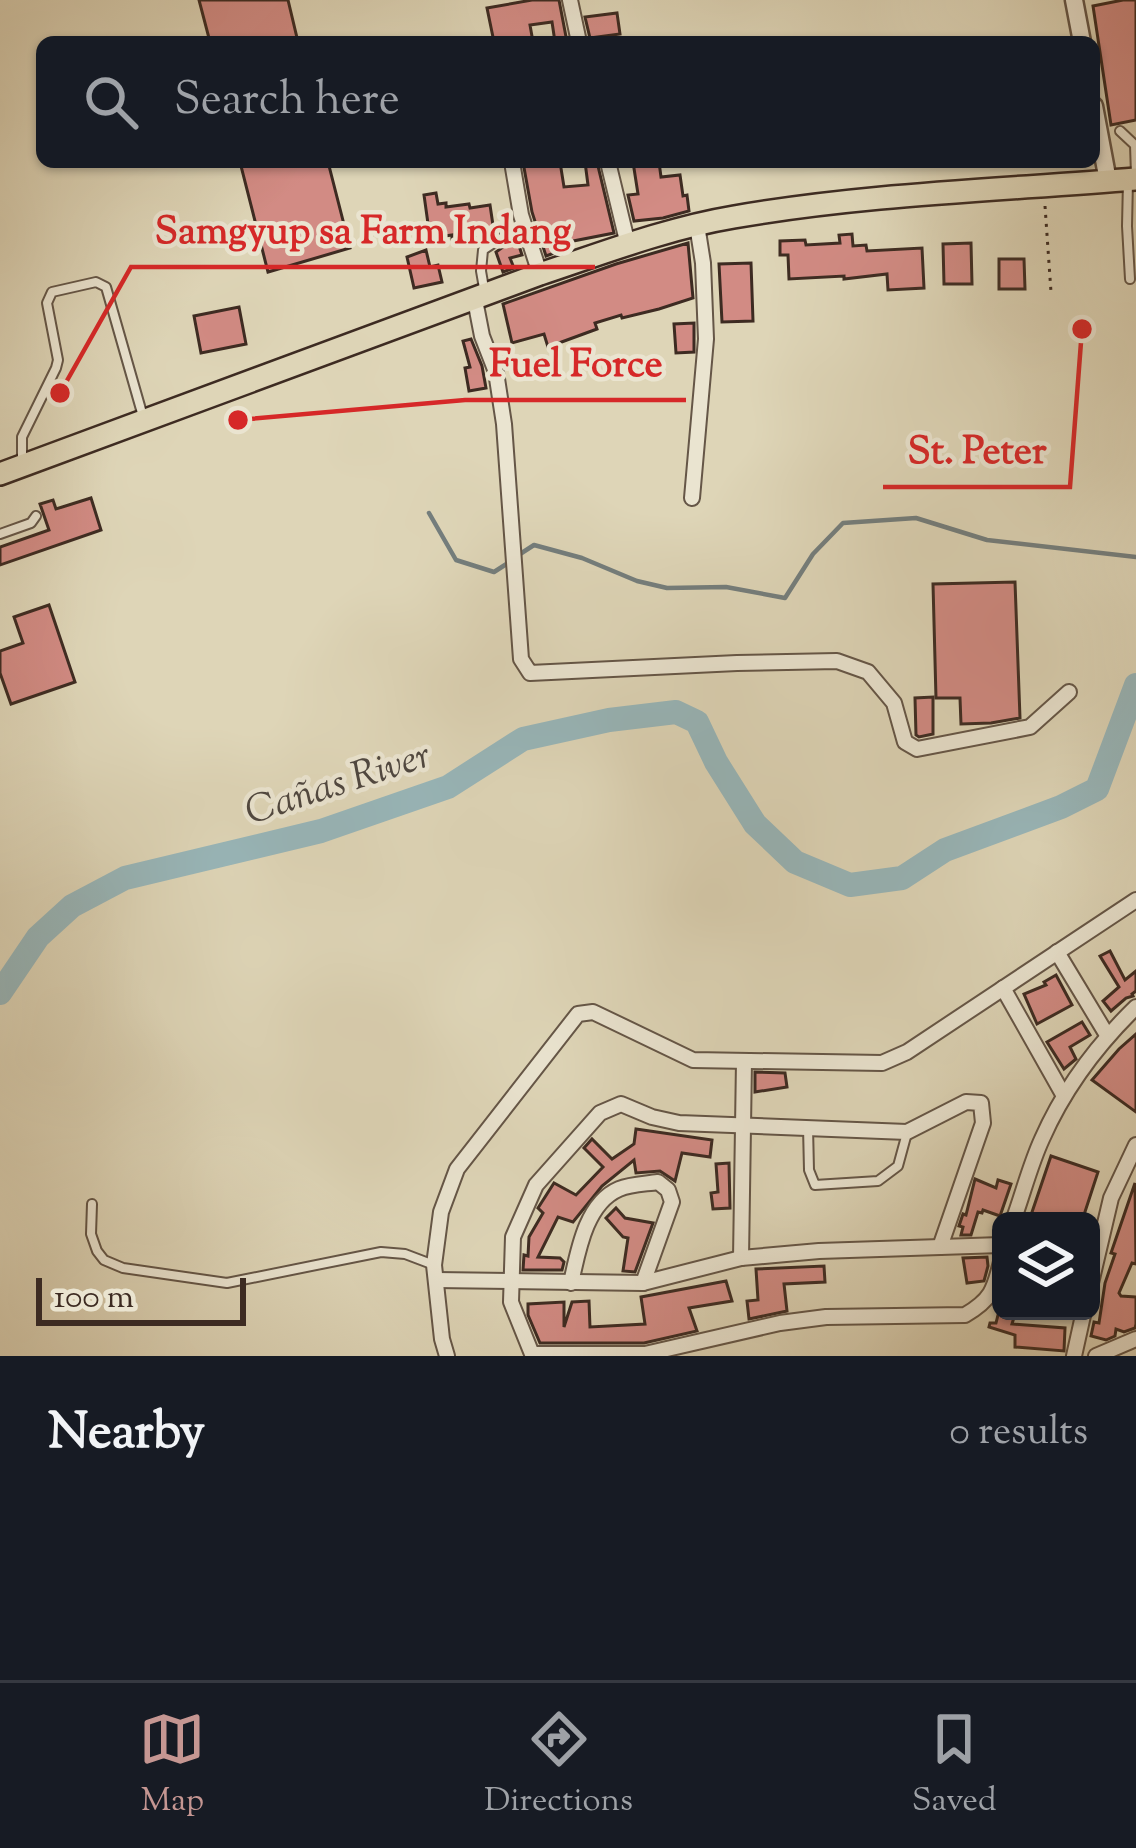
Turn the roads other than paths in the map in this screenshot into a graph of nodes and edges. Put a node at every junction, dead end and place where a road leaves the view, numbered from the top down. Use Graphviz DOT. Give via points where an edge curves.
graph roads {
  1 [pos="570,0"];
  2 [pos="1074,0"];
  3 [pos="578,36"];
  4 [pos="1081,36"];
  5 [pos="1100,119"];
  6 [pos="1120,131"];
  7 [pos="1136,145"];
  8 [pos="513,168"];
  9 [pos="609,168"];
  10 [pos="1127,178"];
  11 [pos="698,225"];
  12 [pos="503,237"];
  13 [pos="628,244"];
  14 [pos="540,274"];
  15 [pos="1130,279"];
  16 [pos="480,298"];
  17 [pos="144,422"];
  18 [pos="11,470"];
  19 [pos="692,498"];
  20 [pos="36,516"];
  21 [pos="0,534"];
  22 [pos="1070,692"];
  23 [pos="1136,899"];
  24 [pos="1057,952"];
  25 [pos="1004,988"];
  26 [pos="1136,1007"];
  27 [pos="1107,1035"];
  28 [pos="744,1061"];
  29 [pos="1064,1096"];
  30 [pos="744,1124"];
  31 [pos="808,1127"];
  32 [pos="907,1132"];
  33 [pos="1136,1145"];
  34 [pos="92,1204"];
  35 [pos="1016,1212"];
  36 [pos="992,1245"];
  37 [pos="1100,1245"];
  38 [pos="940,1247"];
  39 [pos="741,1258"];
  40 [pos="435,1273"];
  41 [pos="509,1282"];
  42 [pos="571,1283"];
  43 [pos="644,1283"];
  44 [pos="992,1291"];
  45 [pos="1082,1320"];
  46 [pos="1136,1339"];
  47 [pos="447,1356"];
  48 [pos="1074,1356"];
  49 [pos="1096,1356"];
  1 -- 3 [label="street"];
  2 -- 4 [label="street"];
  5 -- 10 [label="street"];
  6 -- 7 [label="lane"];
  7 -- 10 [label="lane"];
  8 -- 14 [label="street"];
  9 -- 13 [label="street"];
  10 -- 11 [label="main road"];
  10 -- 15 [label="lane"];
  11 -- 13 [label="main road"];
  11 -- 19 [label="street" via="706,339"];
  12 -- 16 [label="lane" via="483,250"];
  13 -- 14 [label="main road"];
  14 -- 16 [label="main road"];
  16 -- 17 [label="main road"];
  16 -- 22 [label="street" via="504,424 521,658 530,673 837,662 868,672 894,703 905,742 917,749 1030,727"];
  17 -- 18 [label="main road"];
  17 -- 18 [label="lane" via="106,287 52,292 47,304 58,361"];
  20 -- 21 [label="lane"];
  23 -- 24 [label="street"];
  24 -- 25 [label="street"];
  24 -- 27 [label="street"];
  25 -- 28 [label="street" via="882,1064"];
  25 -- 29 [label="street"];
  26 -- 27 [label="street"];
  27 -- 29 [label="street"];
  28 -- 30 [label="street"];
  28 -- 40 [label="street" via="693,1060 593,1012 578,1014 457,1169 441,1212"];
  29 -- 35 [label="street"];
  30 -- 31 [label="street"];
  30 -- 39 [label="street"];
  30 -- 41 [label="street" via="679,1123 620,1104 600,1113 536,1185 513,1237"];
  31 -- 32 [label="street"];
  31 -- 32 [label="lane" via="815,1185 878,1181 898,1166"];
  32 -- 38 [label="street" via="981,1102 983,1123"];
  33 -- 37 [label="street"];
  34 -- 40 [label="lane" via="97,1251 123,1268 227,1283 381,1252 405,1254"];
  36 -- 38 [label="street"];
  38 -- 39 [label="street"];
  39 -- 43 [label="street"];
  40 -- 41 [label="street"];
  40 -- 47 [label="street"];
  41 -- 42 [label="street"];
  41 -- 44 [label="street" via="532,1354 645,1354 826,1317 965,1315"];
  42 -- 43 [label="street"];
  42 -- 43 [label="street" via="588,1223 611,1193 658,1182 672,1202"];
  45 -- 48 [label="street"];
  46 -- 49 [label="street"];
}
